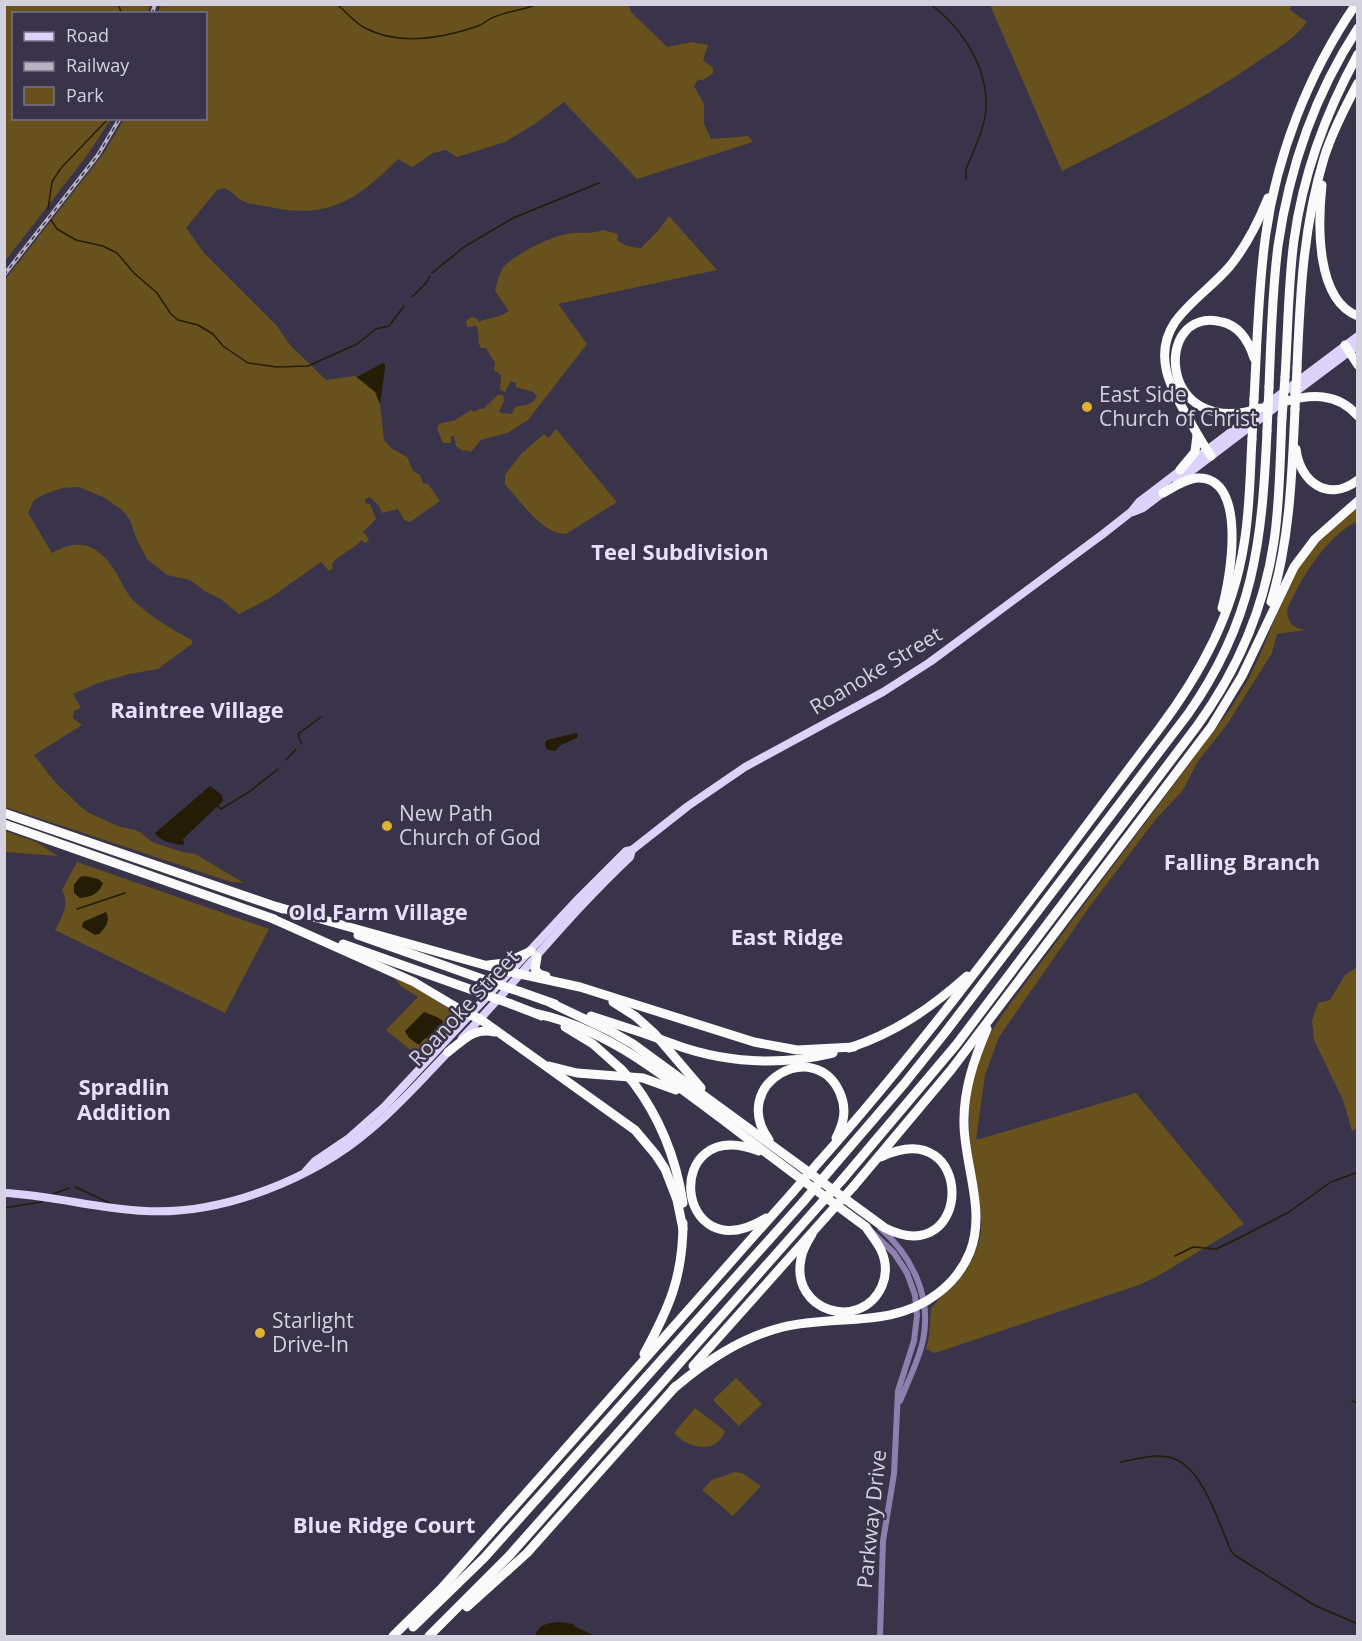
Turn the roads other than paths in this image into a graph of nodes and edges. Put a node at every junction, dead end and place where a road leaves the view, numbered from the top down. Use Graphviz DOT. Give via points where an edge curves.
graph roads {
  1 [pos="1356,4"];
  2 [pos="1358,28"];
  3 [pos="1358,54"];
  4 [pos="1358,82"];
  5 [pos="1326,151"];
  6 [pos="1279,170"];
  7 [pos="1358,316"];
  8 [pos="1358,336"];
  9 [pos="1352,350"];
  10 [pos="1357,364"];
  11 [pos="1256,366"];
  12 [pos="1283,402"];
  13 [pos="1261,408"];
  14 [pos="1358,416"];
  15 [pos="1197,432"];
  16 [pos="1294,433"];
  17 [pos="1209,453"];
  18 [pos="1180,470"];
  19 [pos="1358,480"];
  20 [pos="1163,493"];
  21 [pos="1358,501"];
  22 [pos="1131,512"];
  23 [pos="1211,648"];
  24 [pos="1250,661"];
  25 [pos="4,813"];
  26 [pos="4,824"];
  27 [pos="632,850"];
  28 [pos="590,892"];
  29 [pos="278,907"];
  30 [pos="271,918"];
  31 [pos="534,954"];
  32 [pos="982,962"];
  33 [pos="484,965"];
  34 [pos="511,972"];
  35 [pos="522,974"];
  36 [pos="553,981"];
  37 [pos="598,993"];
  38 [pos="551,1002"];
  39 [pos="538,1014"];
  40 [pos="993,1015"];
  41 [pos="476,1017"];
  42 [pos="497,1032"];
  43 [pos="854,1047"];
  44 [pos="448,1053"];
  45 [pos="536,1060"];
  46 [pos="692,1097"];
  47 [pos="724,1110"];
  48 [pos="830,1151"];
  49 [pos="772,1152"];
  50 [pos="879,1158"];
  51 [pos="306,1171"];
  52 [pos="4,1193"];
  53 [pos="778,1209"];
  54 [pos="868,1223"];
  55 [pos="683,1229"];
  56 [pos="812,1234"];
  57 [pos="920,1305"];
  58 [pos="636,1369"];
  59 [pos="673,1389"];
  60 [pos="430,1635"];
  61 [pos="393,1636"];
  62 [pos="402,1636"];
  63 [pos="880,1636"];
  1 -- 6 [label="highway" via="1307,93"];
  2 -- 62 [label="highway, bridge" via="1315,110 1286,201 1277,258 1261,525 1254,569 1236,626 1204,689 904,1084 491,1549"];
  3 -- 60 [label="highway, bridge" via="1313,154 1302,196 1292,259 1277,514 1267,577 1252,625 1221,689 956,1045 842,1180 509,1556"];
  4 -- 5 [label="highway"];
  5 -- 7 [label="highway" via="1319,216 1322,255 1336,299"];
  5 -- 16 [label="highway, bridge" via="1304,249"];
  6 -- 11 [label="highway" via="1265,240"];
  6 -- 15 [label="highway" via="1246,244 1228,268 1180,315 1168,336 1166,375"];
  8 -- 9 [label="main road, Roanoke Street"];
  9 -- 10 [label="highway"];
  9 -- 12 [label="main road, Roanoke Street"];
  9 -- 13 [label="main road, Roanoke Street"];
  11 -- 13 [label="highway" via="1245,338 1222,321 1190,328 1175,353 1179,382 1202,408 1231,414"];
  11 -- 23 [label="highway, bridge" via="1243,553 1230,602"];
  12 -- 14 [label="highway" via="1309,396 1328,397 1342,402"];
  12 -- 17 [label="main road, Roanoke Street"];
  13 -- 17 [label="main road, Roanoke Street"];
  15 -- 17 [label="highway"];
  15 -- 18 [label="highway" via="1195,452"];
  16 -- 19 [label="highway" via="1299,465 1311,482 1335,490"];
  16 -- 24 [label="highway" via="1283,555"];
  17 -- 18 [label="main road, Roanoke Street"];
  17 -- 20 [label="main road, Roanoke Street"];
  18 -- 22 [label="main road, Roanoke Street"];
  20 -- 22 [label="main road, Roanoke Street"];
  20 -- 23 [label="highway" via="1201,478 1216,484 1226,499 1233,536 1231,560"];
  21 -- 24 [label="highway" via="1315,539 1294,567"];
  22 -- 27 [label="main road, Roanoke Street" via="930,663 746,767"];
  23 -- 32 [label="highway" via="1176,706"];
  24 -- 40 [label="highway" via="1211,727"];
  25 -- 29 [label="highway"];
  26 -- 30 [label="highway"];
  27 -- 28 [label="main road, Roanoke Street"];
  27 -- 28 [label="main road, Roanoke Street" via="611,865"];
  28 -- 31 [label="main road, Roanoke Street"];
  28 -- 31 [label="main road, Roanoke Street" via="566,924"];
  29 -- 33 [label="highway"];
  29 -- 38 [label="highway, bridge"];
  30 -- 39 [label="highway, bridge"];
  30 -- 41 [label="highway" via="414,982"];
  31 -- 33 [label="highway"];
  31 -- 34 [label="main road, Roanoke Street"];
  31 -- 35 [label="main road, Roanoke Street"];
  31 -- 36 [label="highway" via="536,971"];
  32 -- 43 [label="highway" via="918,1015"];
  32 -- 48 [label="highway"];
  33 -- 34 [label="highway"];
  34 -- 35 [label="highway"];
  34 -- 41 [label="main road, Roanoke Street"];
  35 -- 36 [label="highway"];
  35 -- 41 [label="main road, Roanoke Street"];
  36 -- 37 [label="highway"];
  37 -- 43 [label="highway" via="769,1046 813,1050"];
  37 -- 47 [label="highway" via="650,1028"];
  38 -- 43 [label="highway, bridge" via="715,1057 759,1061 806,1058"];
  38 -- 47 [label="highway" via="633,1044"];
  39 -- 46 [label="highway" via="610,1042"];
  39 -- 55 [label="highway, bridge" via="579,1035 606,1055 633,1082 655,1114 680,1181"];
  40 -- 50 [label="highway"];
  40 -- 57 [label="highway" via="970,1077 965,1115 975,1237 960,1271 943,1290"];
  41 -- 42 [label="highway"];
  41 -- 44 [label="main road, Roanoke Street"];
  41 -- 51 [label="main road, Roanoke Street" via="379,1112"];
  42 -- 44 [label="highway" via="472,1033"];
  42 -- 45 [label="highway"];
  44 -- 51 [label="main road, Roanoke Street" via="372,1129 324,1164"];
  45 -- 46 [label="highway" via="577,1073 644,1078"];
  45 -- 55 [label="highway" via="614,1114 646,1142 671,1183"];
  46 -- 49 [label="highway"];
  47 -- 49 [label="highway"];
  48 -- 49 [label="highway" via="844,1118 842,1098 825,1075 801,1068 776,1076 760,1098 760,1125"];
  48 -- 53 [label="highway, bridge"];
  49 -- 53 [label="highway" via="740,1145 713,1149 694,1167 690,1194 701,1217 728,1231 752,1226"];
  49 -- 54 [label="highway"];
  50 -- 54 [label="highway" via="911,1149 934,1156 950,1175 953,1198 942,1222 920,1234 909,1236"];
  50 -- 56 [label="highway, bridge"];
  51 -- 52 [label="main road, Roanoke Street" via="272,1188 200,1209 123,1210"];
  53 -- 58 [label="highway"];
  54 -- 56 [label="highway" via="881,1250 886,1273 876,1296 851,1311 827,1309 814,1302 803,1286 800,1260"];
  54 -- 57 [label="street, Parkway Drive" via="891,1237 907,1256 916,1274"];
  55 -- 58 [label="highway" via="669,1307"];
  56 -- 59 [label="highway"];
  57 -- 59 [label="highway" via="882,1318 800,1324 759,1334 713,1358"];
  57 -- 63 [label="street, Parkway Drive" via="922,1345 898,1405 894,1474 883,1541"];
  58 -- 61 [label="highway" via="441,1589"];
  59 -- 60 [label="highway" via="527,1552 480,1597"];
}
